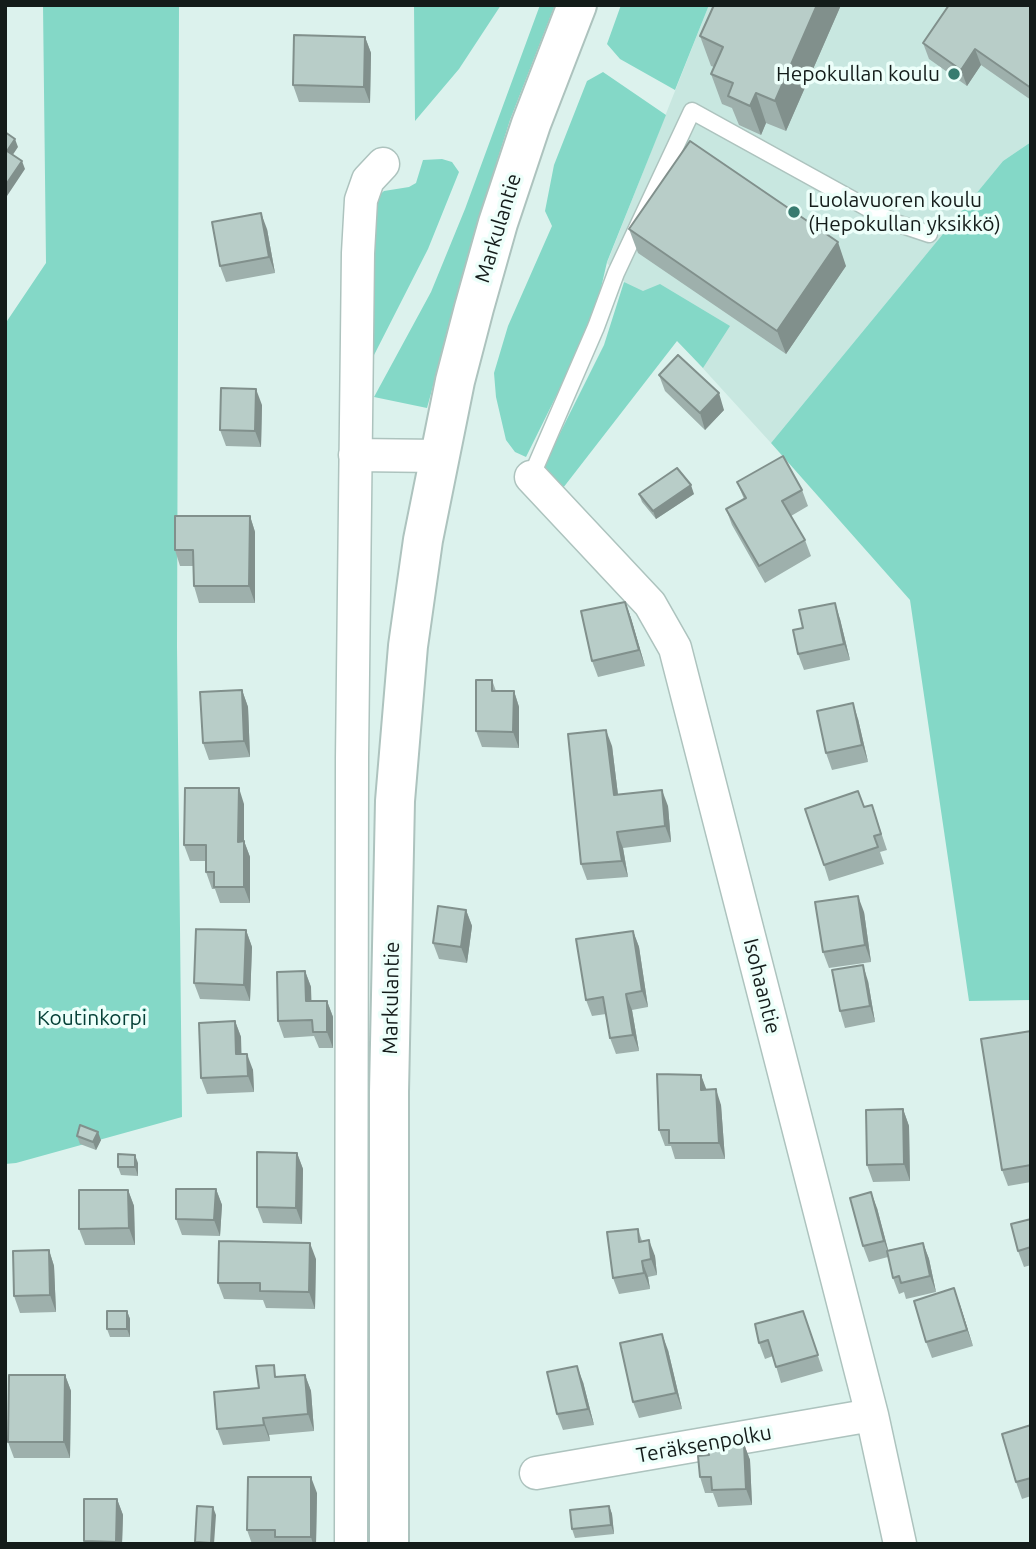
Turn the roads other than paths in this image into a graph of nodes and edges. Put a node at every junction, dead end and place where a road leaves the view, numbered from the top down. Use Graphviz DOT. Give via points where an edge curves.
graph roads {
  1 [pos="577,5"];
  2 [pos="383,164"];
  3 [pos="929,234"];
  4 [pos="355,455"];
  5 [pos="439,456"];
  6 [pos="531,477"];
  7 [pos="872,1415"];
  8 [pos="536,1473"];
  9 [pos="351,1544"];
  10 [pos="390,1544"];
  11 [pos="900,1544"];
  1 -- 5 [label="main road, Markulantie" via="498,223"];
  2 -- 4 [label="street, Markulantie" via="368,180 361,200"];
  3 -- 6 [label="lane" via="893,222 692,111 616,273"];
  4 -- 5 [label="street"];
  4 -- 9 [label="street, Markulantie"];
  5 -- 10 [label="main road, Markulantie" via="408,646 395,801 389,1092"];
  6 -- 7 [label="street, Isohaantie" via="650,604 675,648"];
  7 -- 8 [label="street, Teräksenpolku"];
  7 -- 11 [label="street, Isohaantie"];
}
